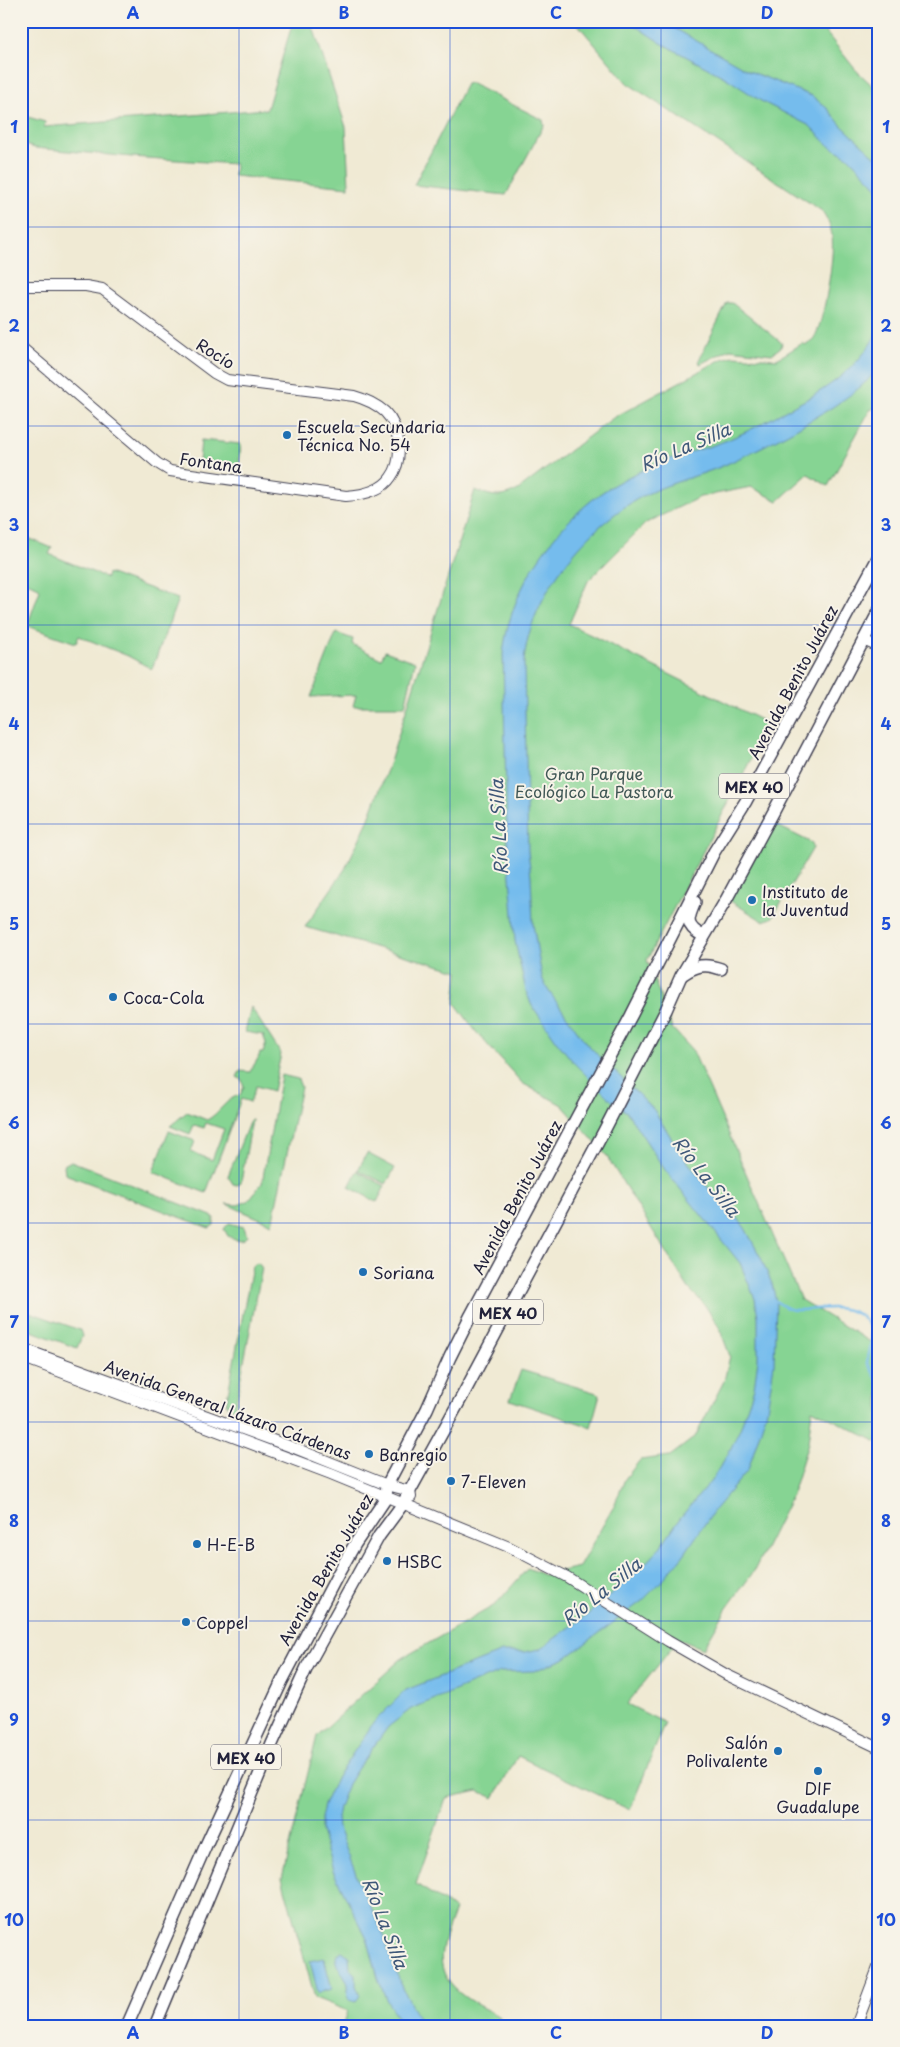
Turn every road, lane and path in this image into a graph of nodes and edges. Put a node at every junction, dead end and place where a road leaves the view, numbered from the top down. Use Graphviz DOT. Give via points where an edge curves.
graph roads {
  1 [pos="21,286"];
  2 [pos="21,348"];
  3 [pos="397,464"];
  4 [pos="879,556"];
  5 [pos="879,610"];
  6 [pos="863,640"];
  7 [pos="879,647"];
  8 [pos="714,852"];
  9 [pos="703,936"];
  10 [pos="722,969"];
  11 [pos="681,976"];
  12 [pos="21,1348"];
  13 [pos="21,1357"];
  14 [pos="164,1411"];
  15 [pos="196,1413"];
  16 [pos="387,1485"];
  17 [pos="410,1491"];
  18 [pos="386,1498"];
  19 [pos="408,1506"];
  20 [pos="272,1701"];
  21 [pos="272,1744"];
  22 [pos="879,1748"];
  23 [pos="879,1965"];
  24 [pos="127,2026"];
  25 [pos="155,2026"];
  26 [pos="856,2026"];
  1 -- 3 [label="street, Rocío" via="102,289 226,380 364,399 385,412 390,420 397,434"];
  2 -- 3 [label="street, Fontana" via="170,471 346,496 359,495 383,485 391,478"];
  4 -- 8 [label="main road, Avenida Benito Juárez / MEX 40" via="746,801"];
  5 -- 6 [label="main road, Avenida Benito Juárez / MEX 40"];
  6 -- 7 [label="street"];
  6 -- 9 [label="main road, Avenida Benito Juárez / MEX 40" via="774,812"];
  8 -- 9 [label="main road" via="689,922 691,930"];
  8 -- 16 [label="main road, Avenida Benito Juárez / MEX 40" via="631,1016 459,1337 427,1409"];
  9 -- 11 [label="main road, Avenida Benito Juárez / MEX 40"];
  10 -- 11 [label="main road" via="704,964"];
  11 -- 17 [label="main road, Avenida Benito Juárez / MEX 40" via="604,1131"];
  12 -- 15 [label="street, Avenida General Lázaro Cárdenas"];
  13 -- 14 [label="street, Avenida General Lázaro Cárdenas"];
  14 -- 15 [label="street" via="159,1409"];
  14 -- 18 [label="street, Avenida General Lázaro Cárdenas"];
  15 -- 16 [label="street, Avenida General Lázaro Cárdenas"];
  16 -- 17 [label="street, Avenida General Lázaro Cárdenas"];
  16 -- 18 [label="main road, Avenida Benito Juárez / MEX 40"];
  17 -- 19 [label="main road, Avenida Benito Juárez / MEX 40"];
  18 -- 19 [label="street, Avenida General Lázaro Cárdenas"];
  18 -- 20 [label="main road, Avenida Benito Juárez / MEX 40" via="338,1574"];
  19 -- 21 [label="main road, Avenida Benito Juárez / MEX 40" via="379,1536 307,1667"];
  19 -- 22 [label="street, Avenida General Lázaro Cárdenas" via="522,1553 727,1674"];
  20 -- 21 [label="main road"];
  20 -- 24 [label="main road, Avenida Benito Juárez / MEX 40"];
  21 -- 25 [label="main road, Avenida Benito Juárez / MEX 40"];
  23 -- 26 [label="street"];
}
